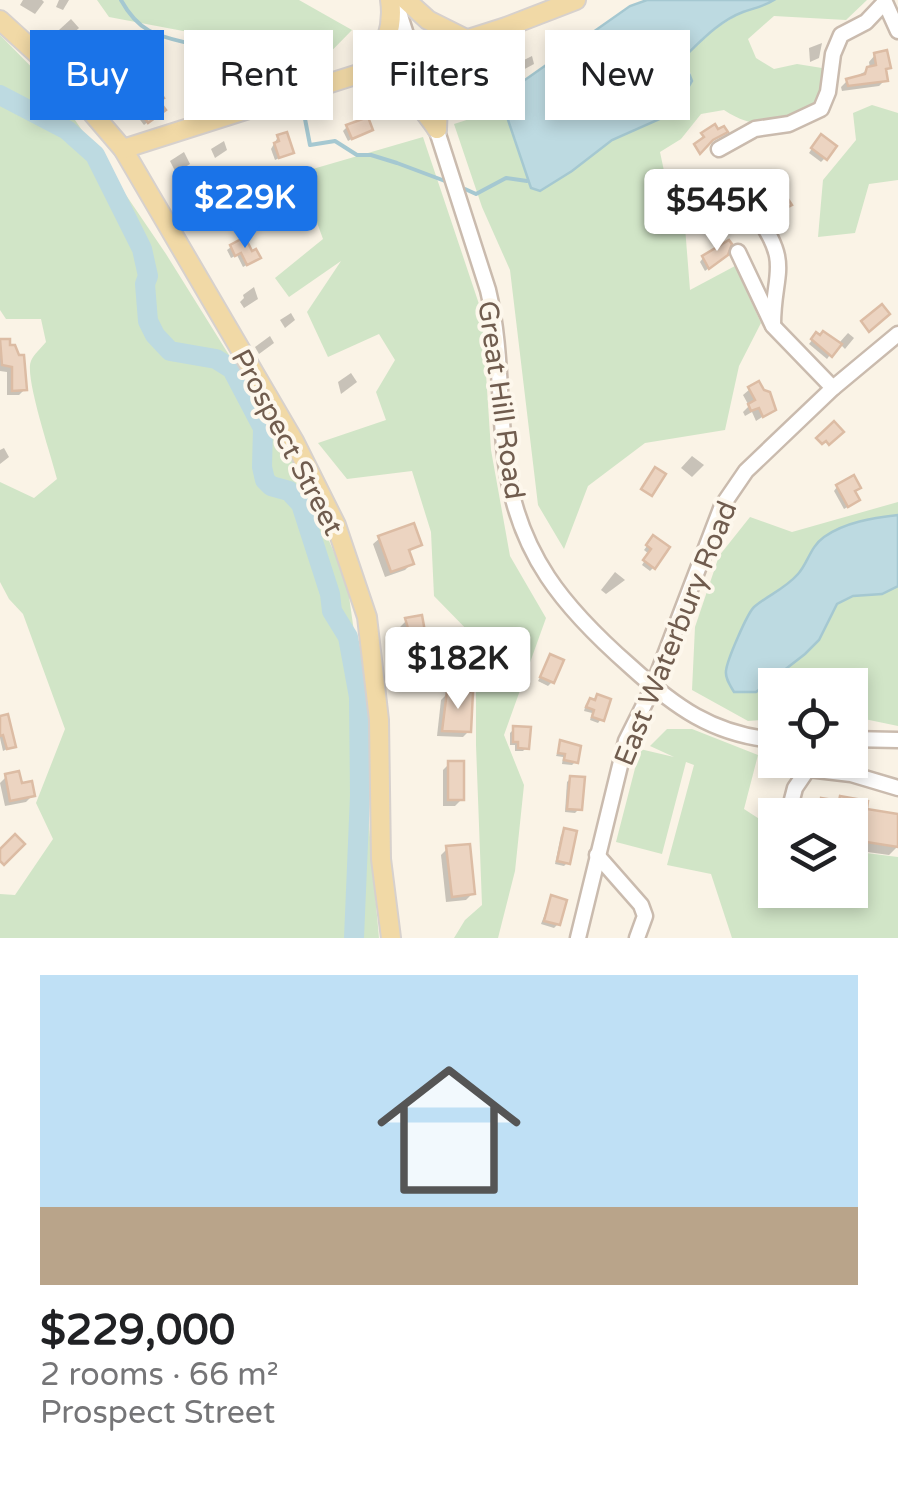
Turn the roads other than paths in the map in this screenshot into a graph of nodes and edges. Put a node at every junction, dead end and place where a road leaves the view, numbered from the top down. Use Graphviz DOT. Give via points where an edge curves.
graph roads {
  1 [pos="392,0"];
  2 [pos="406,0"];
  3 [pos="576,0"];
  4 [pos="884,2"];
  5 [pos="0,20"];
  6 [pos="389,30"];
  7 [pos="404,30"];
  8 [pos="447,30"];
  9 [pos="494,30"];
  10 [pos="898,31"];
  11 [pos="353,76"];
  12 [pos="430,120"];
  13 [pos="434,120"];
  14 [pos="437,120"];
  15 [pos="437,129"];
  16 [pos="123,149"];
  17 [pos="719,149"];
  18 [pos="757,216"];
  19 [pos="738,252"];
  20 [pos="774,326"];
  21 [pos="898,334"];
  22 [pos="833,388"];
  23 [pos="652,689"];
  24 [pos="758,736"];
  25 [pos="868,740"];
  26 [pos="898,740"];
  27 [pos="865,778"];
  28 [pos="898,788"];
  29 [pos="598,854"];
  30 [pos="391,938"];
  31 [pos="578,938"];
  32 [pos="637,938"];
  1 -- 6 [label="main road"];
  1 -- 7 [label="street, Great Hill Road"];
  2 -- 8 [label="main road"];
  3 -- 9 [label="main road"];
  4 -- 10 [label="street"];
  4 -- 17 [label="street" via="841,35 821,109 789,124 755,129"];
  5 -- 16 [label="main road, Prospect Street" via="58,73"];
  11 -- 16 [label="main road"];
  12 -- 15 [label="main road"];
  13 -- 15 [label="street, Great Hill Road"];
  14 -- 15 [label="main road"];
  15 -- 23 [label="street, Great Hill Road" via="496,326 506,461 519,521 543,571 578,618"];
  16 -- 30 [label="main road, Prospect Street" via="336,525 366,616"];
  18 -- 20 [label="street" via="779,263"];
  19 -- 20 [label="street"];
  20 -- 22 [label="street"];
  21 -- 22 [label="street, East Waterbury Road"];
  22 -- 23 [label="street, East Waterbury Road" via="746,471 722,506"];
  23 -- 24 [label="street, Great Hill Road" via="717,728"];
  23 -- 29 [label="street, East Waterbury Road" via="626,740"];
  25 -- 26 [label="street"];
  27 -- 28 [label="street"];
  29 -- 31 [label="street, East Waterbury Road"];
  29 -- 32 [label="street" via="641,904 645,916"];
}
